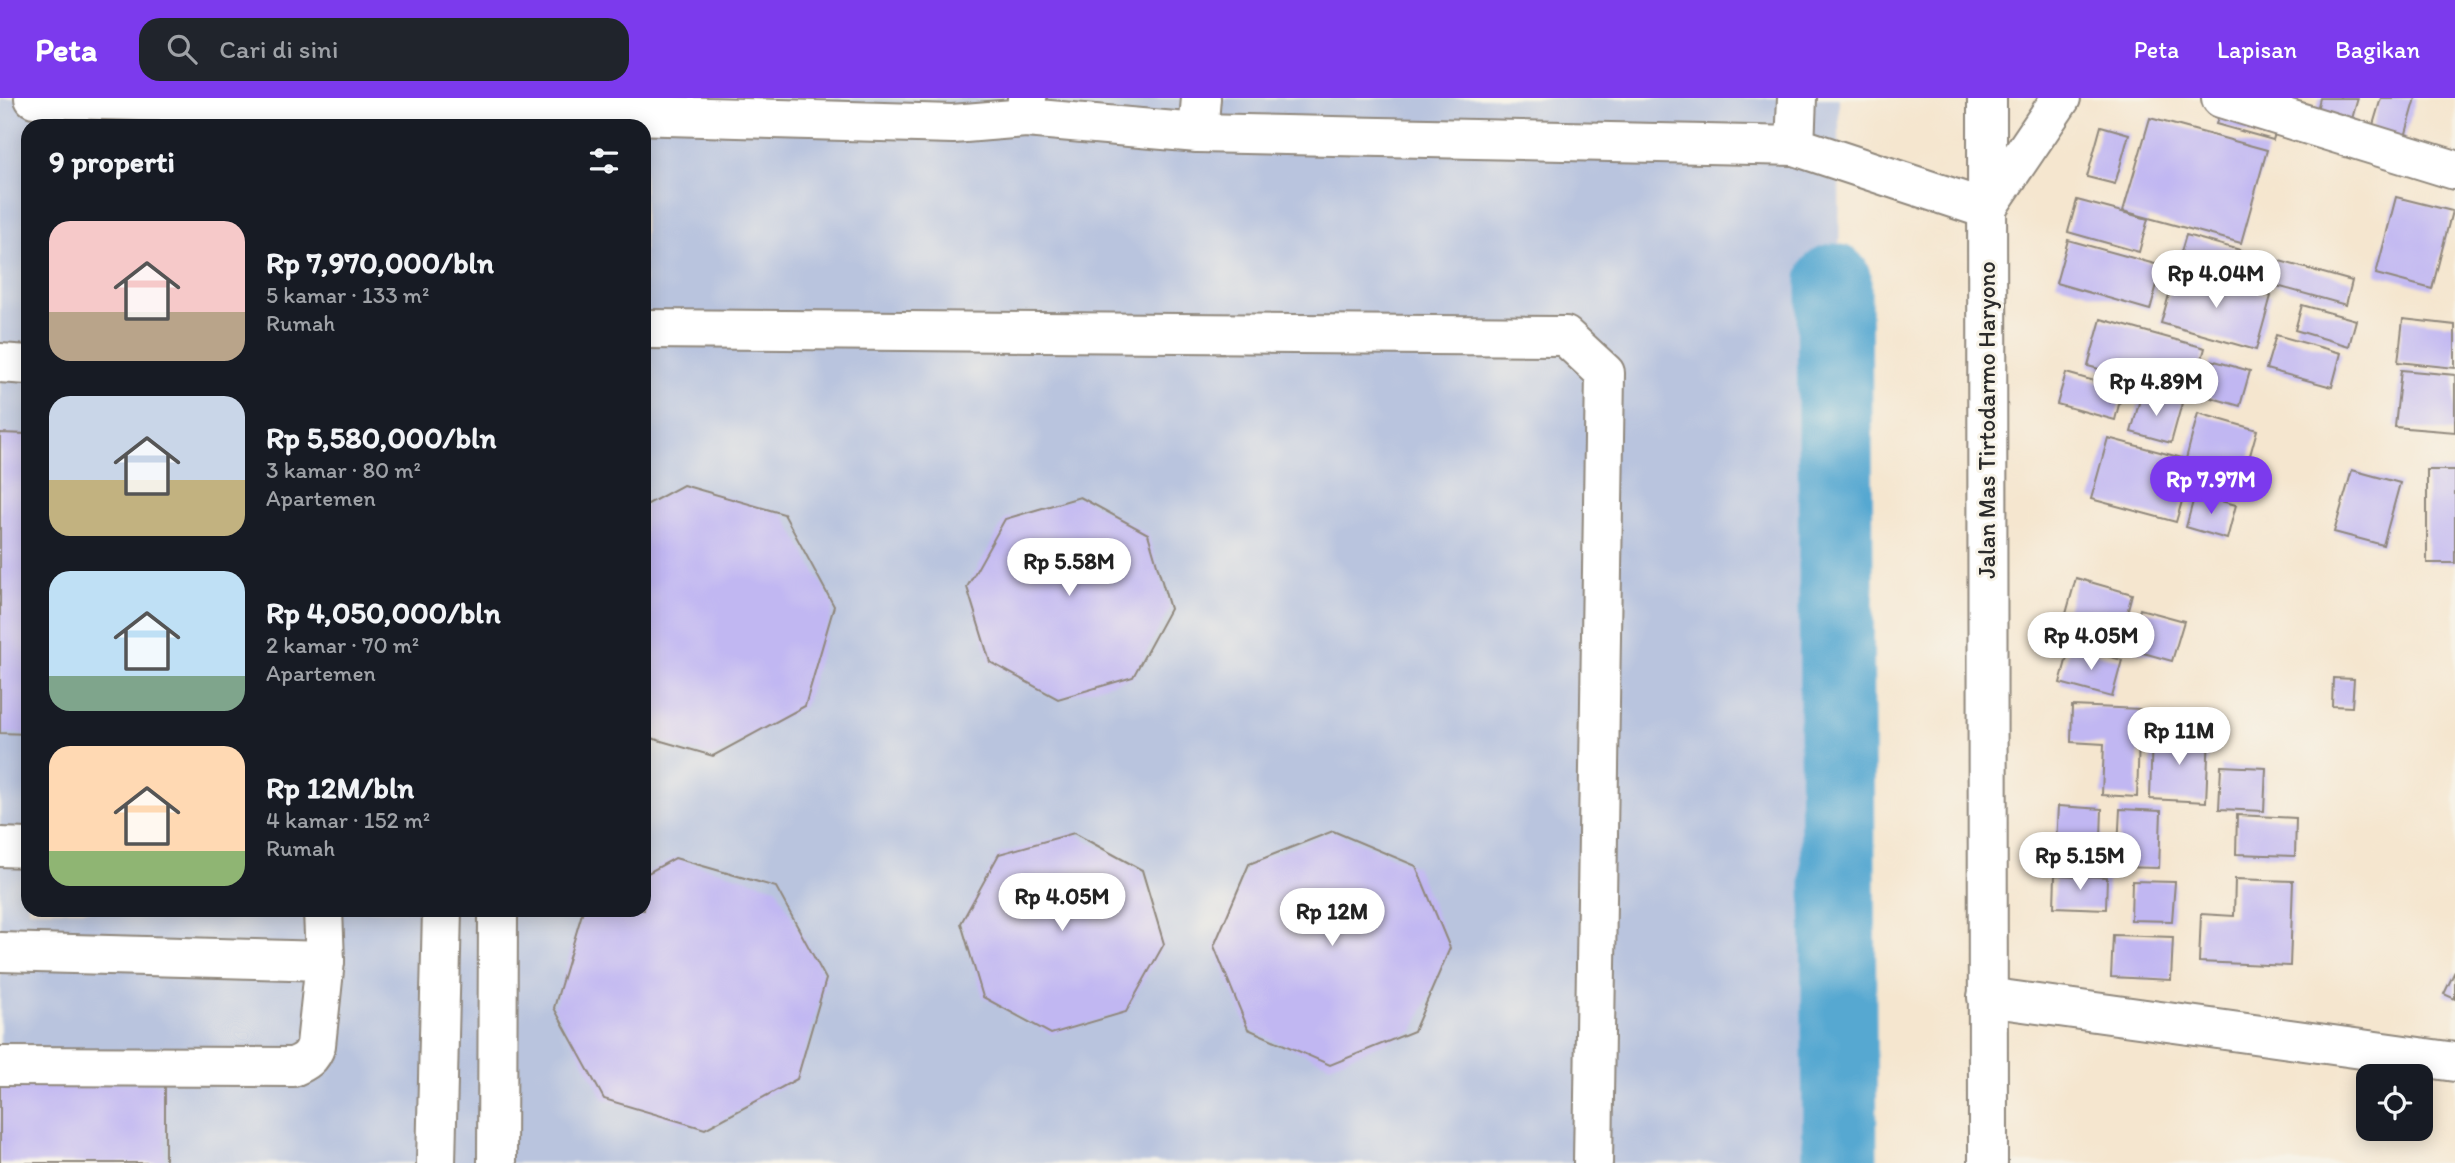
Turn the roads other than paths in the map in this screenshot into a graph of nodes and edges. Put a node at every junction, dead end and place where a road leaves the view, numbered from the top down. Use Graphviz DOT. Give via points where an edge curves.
graph roads {
  1 [pos="34,98"];
  2 [pos="1797,98"];
  3 [pos="1987,98"];
  4 [pos="2061,98"];
  5 [pos="2221,98"];
  6 [pos="1027,108"];
  7 [pos="1199,116"];
  8 [pos="1796,146"];
  9 [pos="2455,170"];
  10 [pos="1986,209"];
  11 [pos="651,329"];
  12 [pos="0,363"];
  13 [pos="21,364"];
  14 [pos="0,847"];
  15 [pos="21,848"];
  16 [pos="323,917"];
  17 [pos="442,917"];
  18 [pos="498,917"];
  19 [pos="0,952"];
  20 [pos="324,961"];
  21 [pos="1987,997"];
  22 [pos="2455,1062"];
  23 [pos="0,1066"];
  24 [pos="436,1163"];
  25 [pos="497,1163"];
  26 [pos="1593,1163"];
  27 [pos="1988,1163"];
  1 -- 6 [label="street" via="953,124"];
  2 -- 8 [label="street"];
  3 -- 10 [label="street, Jalan Mas Tirtodarmo Haryono"];
  4 -- 10 [label="street"];
  5 -- 9 [label="street"];
  6 -- 7 [label="street"];
  7 -- 8 [label="street"];
  8 -- 10 [label="street"];
  10 -- 21 [label="street, Jalan Mas Tirtodarmo Haryono"];
  11 -- 26 [label="street" via="1565,336 1605,373"];
  12 -- 13 [label="street"];
  14 -- 15 [label="street"];
  16 -- 20 [label="street"];
  17 -- 24 [label="street"];
  18 -- 25 [label="street"];
  19 -- 20 [label="street"];
  20 -- 23 [label="street" via="316,1045 306,1062 293,1067"];
  21 -- 22 [label="street"];
  21 -- 27 [label="street, Jalan Mas Tirtodarmo Haryono"];
}
